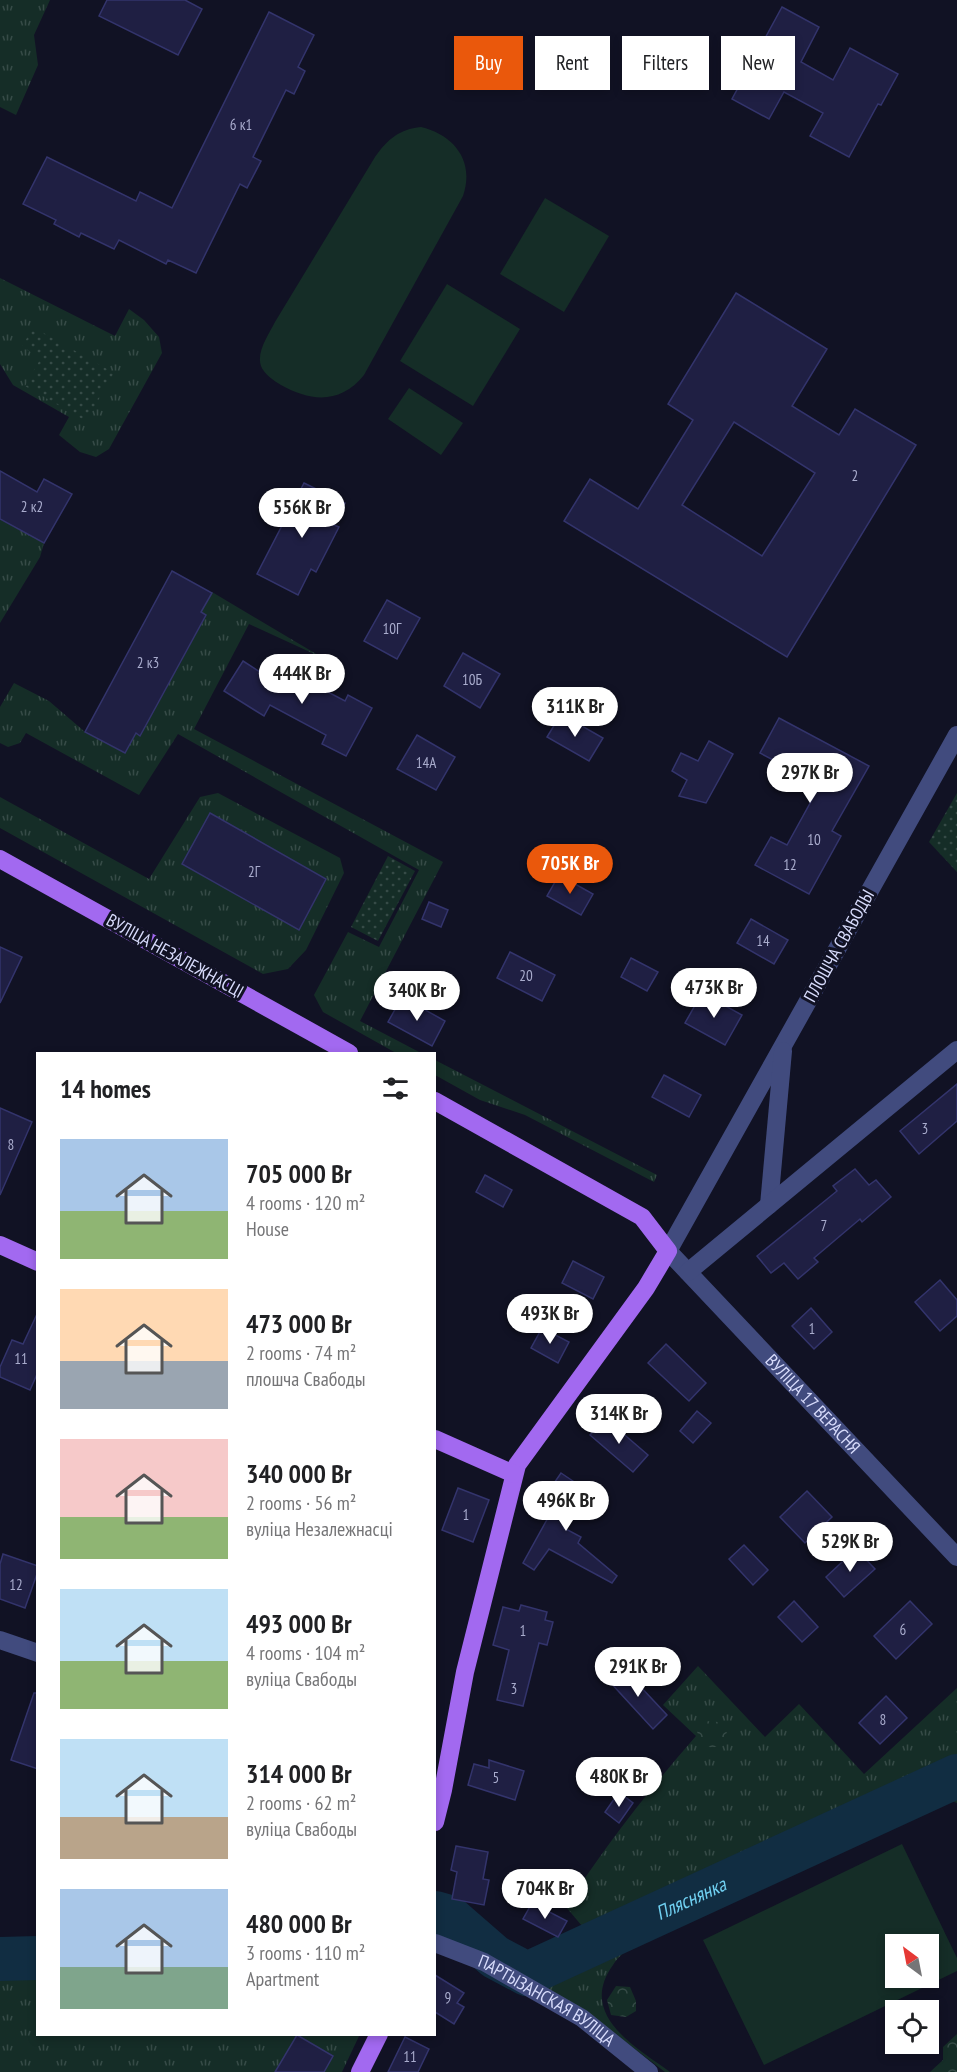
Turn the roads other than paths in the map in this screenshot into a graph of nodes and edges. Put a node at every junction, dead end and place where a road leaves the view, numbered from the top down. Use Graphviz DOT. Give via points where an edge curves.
graph roads {
  1 [pos="957,735"];
  2 [pos="0,859"];
  3 [pos="783,1046"];
  4 [pos="957,1050"];
  5 [pos="347,1052"];
  6 [pos="436,1102"];
  7 [pos="769,1205"];
  8 [pos="0,1245"];
  9 [pos="668,1251"];
  10 [pos="36,1261"];
  11 [pos="688,1272"];
  12 [pos="436,1439"];
  13 [pos="514,1474"];
  14 [pos="957,1557"];
  15 [pos="0,1640"];
  16 [pos="36,1652"];
  17 [pos="439,1789"];
  18 [pos="436,1814"];
  19 [pos="436,1943"];
  20 [pos="378,2036"];
  21 [pos="360,2072"];
  22 [pos="649,2072"];
  1 -- 3 [label="street, ПЛОШЧА СВАБОДЫ"];
  2 -- 5 [label="main road, ВУЛІЦА НЕЗАЛЕЖНАСЦІ"];
  3 -- 7 [label="street"];
  3 -- 9 [label="street, ПЛОШЧА СВАБОДЫ"];
  4 -- 7 [label="street"];
  6 -- 9 [label="main road" via="642,1217"];
  7 -- 11 [label="street"];
  8 -- 10 [label="main road"];
  9 -- 11 [label="street, ВУЛІЦА 17 ВЕРАСНЯ"];
  9 -- 13 [label="main road" via="646,1288 522,1456"];
  11 -- 14 [label="street, ВУЛІЦА 17 ВЕРАСНЯ"];
  12 -- 13 [label="main road"];
  13 -- 17 [label="main road"];
  15 -- 16 [label="street"];
  17 -- 18 [label="main road"];
  19 -- 22 [label="street, ПАРТЫЗАНСКАЯ ВУЛІЦА" via="484,1962 582,2018"];
  20 -- 21 [label="main road"];
}
